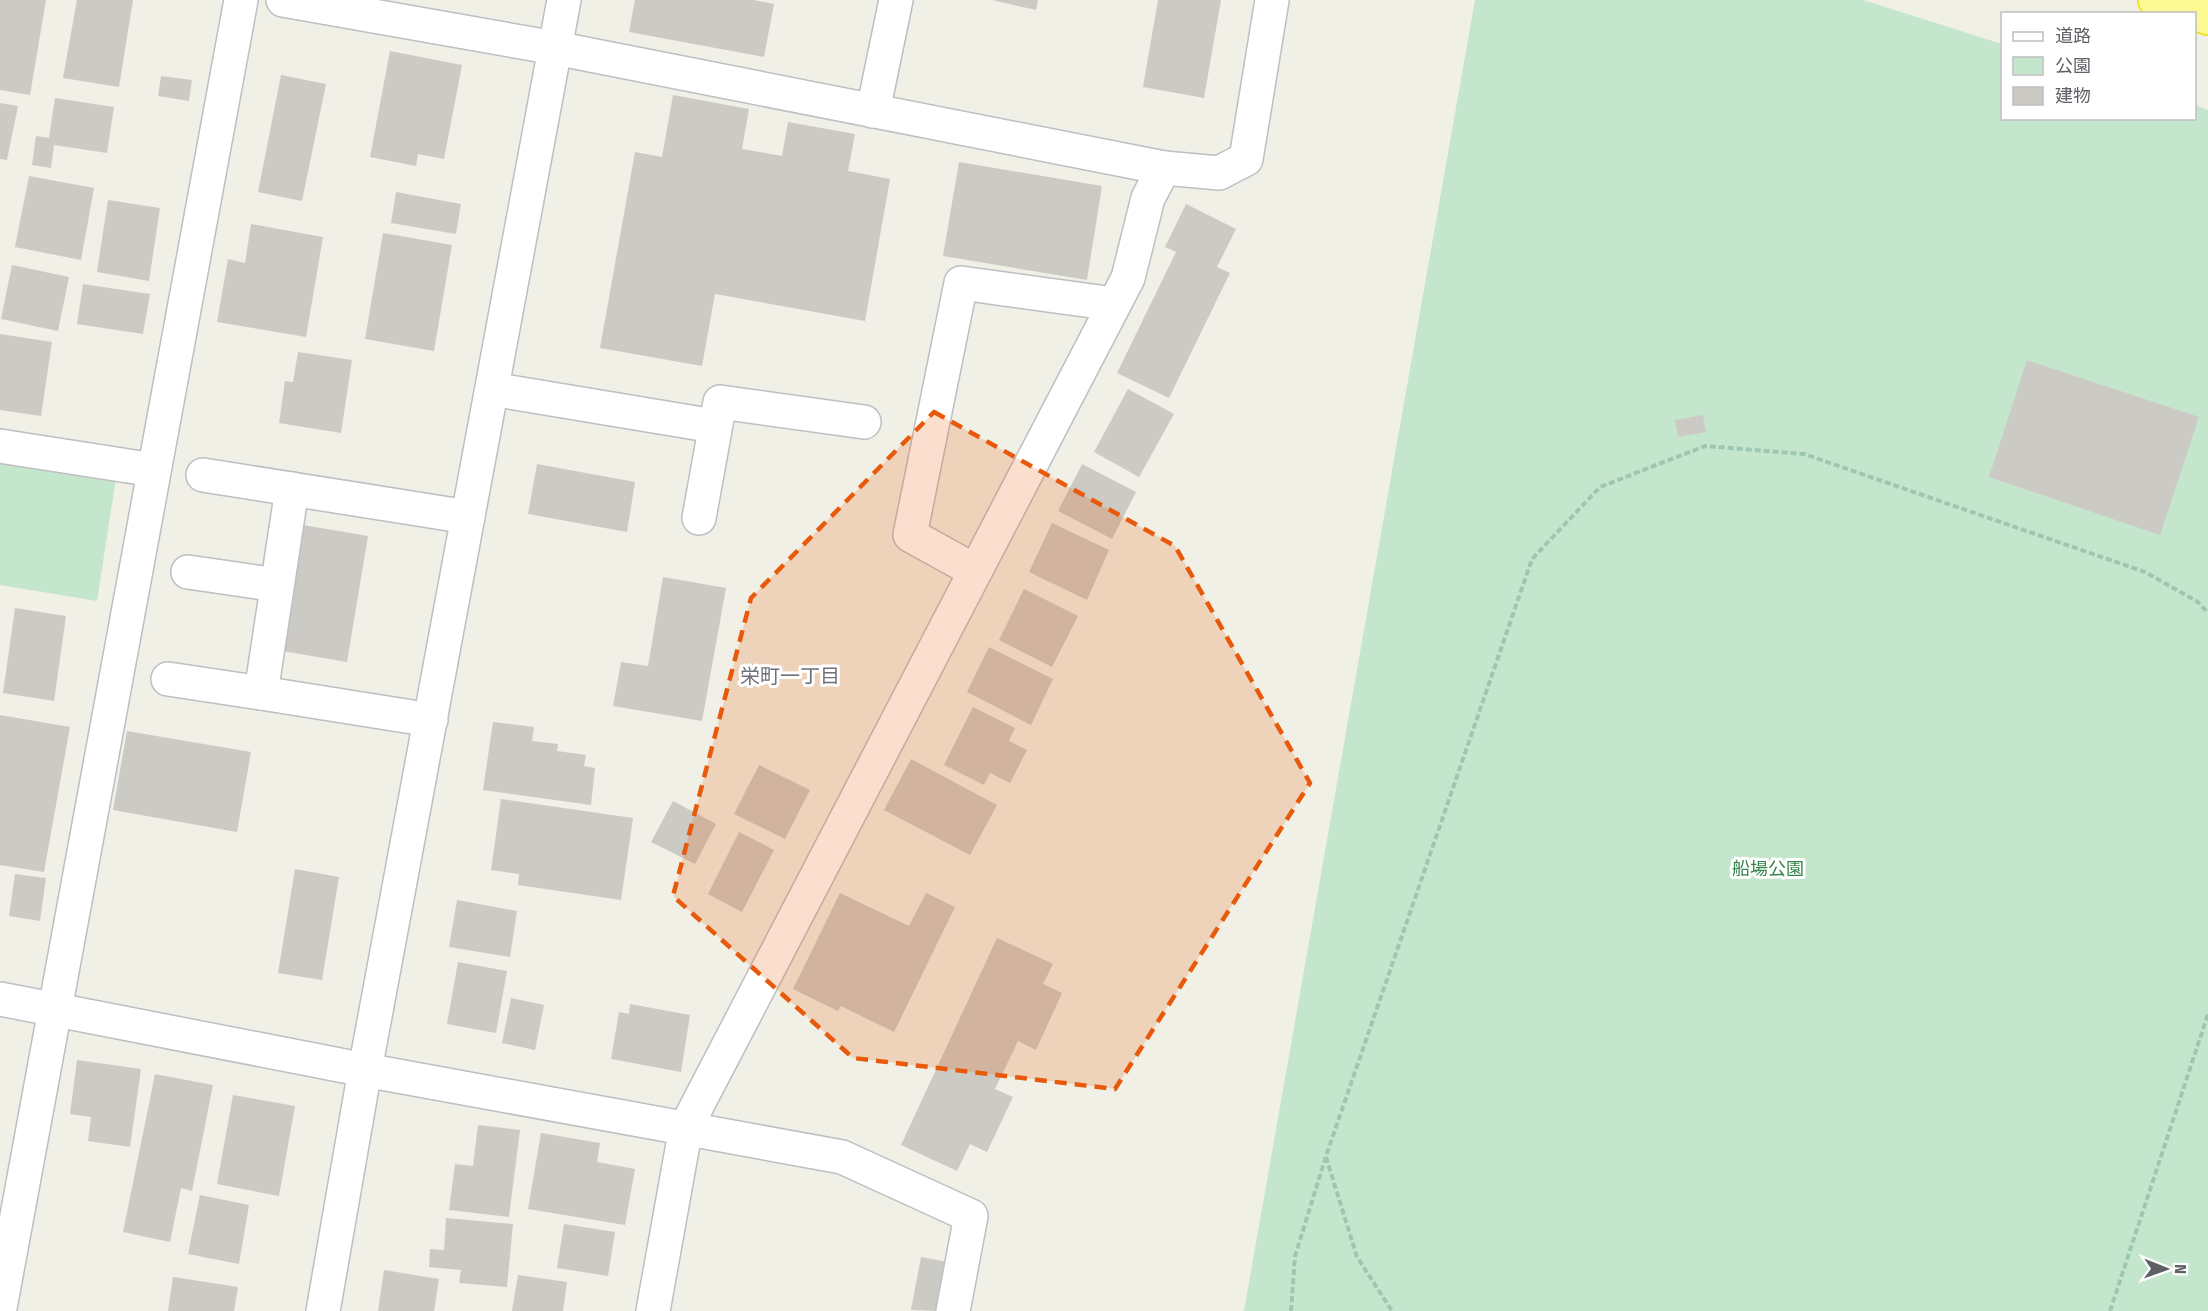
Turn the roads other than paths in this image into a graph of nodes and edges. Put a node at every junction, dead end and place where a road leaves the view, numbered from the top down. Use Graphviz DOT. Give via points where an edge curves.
graph roads {
  1 [pos="241,0"];
  2 [pos="283,0"];
  3 [pos="564,0"];
  4 [pos="896,0"];
  5 [pos="1272,0"];
  6 [pos="2155,0"];
  7 [pos="2190,12"];
  8 [pos="555,48"];
  9 [pos="873,111"];
  10 [pos="1164,168"];
  11 [pos="1121,291"];
  12 [pos="492,389"];
  13 [pos="864,422"];
  14 [pos="714,426"];
  15 [pos="0,446"];
  16 [pos="154,470"];
  17 [pos="203,475"];
  18 [pos="292,489"];
  19 [pos="468,517"];
  20 [pos="699,518"];
  21 [pos="975,571"];
  22 [pos="188,572"];
  23 [pos="277,585"];
  24 [pos="168,679"];
  25 [pos="261,693"];
  26 [pos="431,720"];
  27 [pos="0,999"];
  28 [pos="55,1010"];
  29 [pos="365,1070"];
  30 [pos="686,1127"];
  31 [pos="0,1308"];
  32 [pos="323,1311"];
  33 [pos="653,1311"];
  34 [pos="953,1311"];
  1 -- 16 [label="street"];
  2 -- 8 [label="street"];
  3 -- 8 [label="street"];
  4 -- 9 [label="street"];
  5 -- 10 [label="street" via="1246,159 1219,173"];
  6 -- 7 [label="highway"];
  8 -- 9 [label="street"];
  8 -- 12 [label="street"];
  9 -- 10 [label="street"];
  10 -- 11 [label="street" via="1148,198"];
  11 -- 21 [label="street"];
  11 -- 21 [label="street" via="961,283 910,536"];
  12 -- 14 [label="street"];
  12 -- 19 [label="street"];
  13 -- 14 [label="street" via="720,402"];
  14 -- 20 [label="street"];
  15 -- 16 [label="street"];
  16 -- 28 [label="street"];
  17 -- 18 [label="street"];
  18 -- 19 [label="street"];
  18 -- 23 [label="street"];
  19 -- 26 [label="street"];
  21 -- 30 [label="street"];
  22 -- 23 [label="street"];
  23 -- 25 [label="street"];
  24 -- 25 [label="street"];
  25 -- 26 [label="street"];
  26 -- 29 [label="street"];
  27 -- 28 [label="street"];
  28 -- 29 [label="street"];
  28 -- 31 [label="street"];
  29 -- 30 [label="street"];
  29 -- 32 [label="street"];
  30 -- 33 [label="street"];
  30 -- 34 [label="street" via="842,1157 971,1216"];
}
